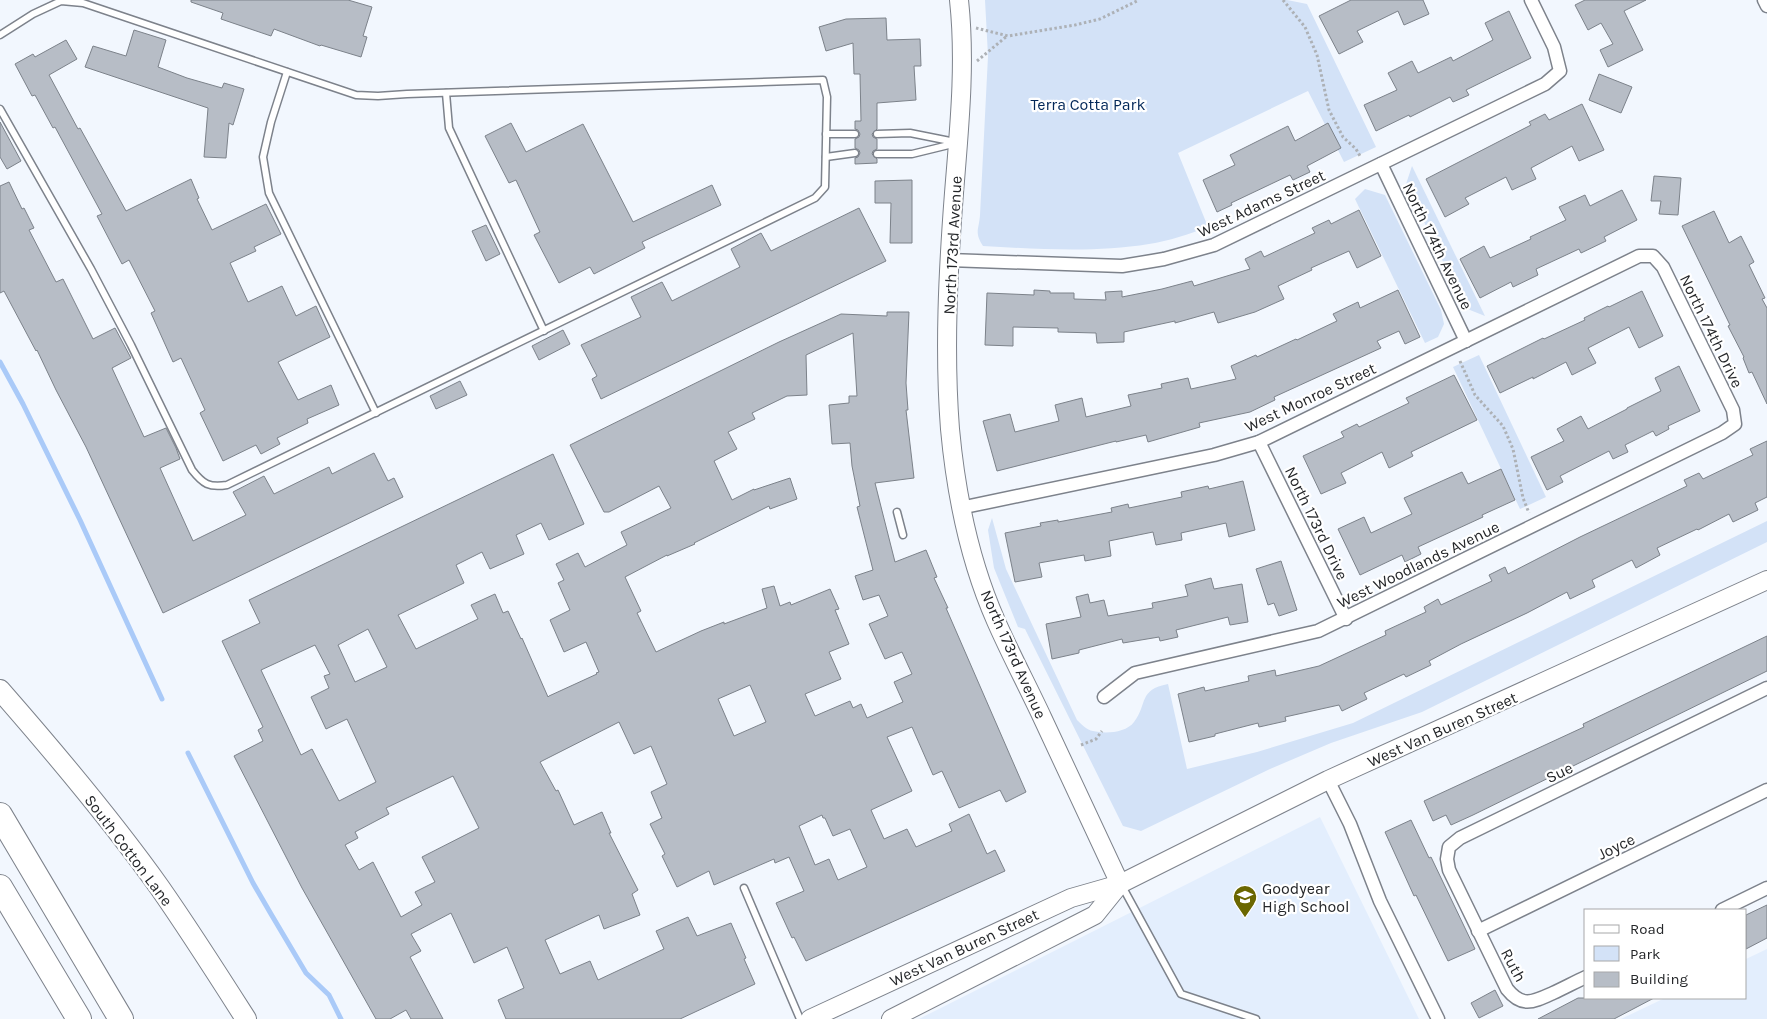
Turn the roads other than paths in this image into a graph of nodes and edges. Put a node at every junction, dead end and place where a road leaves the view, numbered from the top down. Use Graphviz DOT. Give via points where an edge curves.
graph roads {
  1 [pos="959,0"];
  2 [pos="1532,0"];
  3 [pos="1764,0"];
  4 [pos="1767,6"];
  5 [pos="0,35"];
  6 [pos="287,72"];
  7 [pos="446,93"];
  8 [pos="0,109"];
  9 [pos="826,134"];
  10 [pos="855,134"];
  11 [pos="876,134"];
  12 [pos="958,143"];
  13 [pos="855,153"];
  14 [pos="877,154"];
  15 [pos="826,157"];
  16 [pos="1381,164"];
  17 [pos="1653,256"];
  18 [pos="949,260"];
  19 [pos="544,331"];
  20 [pos="1466,341"];
  21 [pos="376,413"];
  22 [pos="1735,424"];
  23 [pos="1259,442"];
  24 [pos="960,508"];
  25 [pos="897,512"];
  26 [pos="903,535"];
  27 [pos="1767,580"];
  28 [pos="1346,618"];
  29 [pos="1767,688"];
  30 [pos="0,690"];
  31 [pos="1104,697"];
  32 [pos="1328,780"];
  33 [pos="1767,790"];
  34 [pos="0,815"];
  35 [pos="1120,884"];
  36 [pos="0,887"];
  37 [pos="744,888"];
  38 [pos="1767,888"];
  39 [pos="1724,909"];
  40 [pos="1478,931"];
  41 [pos="1584,978"];
  42 [pos="79,1019"];
  43 [pos="121,1019"];
  44 [pos="246,1019"];
  45 [pos="800,1019"];
  46 [pos="810,1019"];
  47 [pos="891,1019"];
  48 [pos="1256,1019"];
  49 [pos="1438,1019"];
  1 -- 12 [label="main road, North 173rd Avenue" via="962,26"];
  2 -- 16 [label="street, West Adams Street" via="1554,47 1560,71 1545,84"];
  3 -- 4 [label="street"];
  5 -- 6 [label="lane" via="61,1 83,3"];
  6 -- 7 [label="lane" via="356,95"];
  6 -- 21 [label="lane" via="263,157 269,193"];
  7 -- 9 [label="lane" via="823,80 827,97"];
  7 -- 19 [label="lane" via="450,128"];
  8 -- 21 [label="lane" via="91,269 192,470 202,482 216,487 227,485"];
  9 -- 10 [label="lane"];
  9 -- 15 [label="lane"];
  11 -- 12 [label="lane" via="910,133"];
  12 -- 14 [label="lane" via="912,154"];
  12 -- 18 [label="main road, North 173rd Avenue"];
  13 -- 15 [label="lane"];
  15 -- 19 [label="lane" via="825,187 815,198"];
  16 -- 18 [label="street, West Adams Street" via="1214,245 1164,259 1122,266"];
  16 -- 20 [label="street, North 174th Avenue"];
  17 -- 20 [label="street, West Monroe Street" via="1639,256"];
  17 -- 22 [label="street, North 174th Drive" via="1668,276 1733,410"];
  18 -- 24 [label="main road, North 173rd Avenue" via="950,428"];
  19 -- 21 [label="lane"];
  20 -- 23 [label="street, West Monroe Street"];
  22 -- 28 [label="street, West Woodlands Avenue"];
  23 -- 24 [label="street, West Monroe Street" via="1214,455"];
  23 -- 28 [label="street, North 173rd Drive"];
  24 -- 35 [label="main road, North 173rd Avenue" via="995,619"];
  25 -- 26 [label="lane"];
  27 -- 32 [label="main road, West Van Buren Street"];
  28 -- 31 [label="street, West Woodlands Avenue" via="1318,631 1135,673"];
  29 -- 40 [label="street, Sue" via="1468,834 1449,847 1449,870"];
  30 -- 44 [label="main road, South Cotton Lane" via="142,864"];
  32 -- 35 [label="main road, West Van Buren Street"];
  32 -- 49 [label="street" via="1350,824 1380,901"];
  33 -- 40 [label="street, Joyce"];
  34 -- 43 [label="highway"];
  35 -- 46 [label="main road, West Van Buren Street" via="1071,898"];
  35 -- 47 [label="main road, West Van Buren Street" via="1095,915"];
  35 -- 48 [label="lane" via="1181,994"];
  36 -- 42 [label="highway"];
  37 -- 45 [label="lane"];
  38 -- 39 [label="street"];
  40 -- 41 [label="street, Ruth" via="1507,989 1519,1000 1534,1002"];
}
